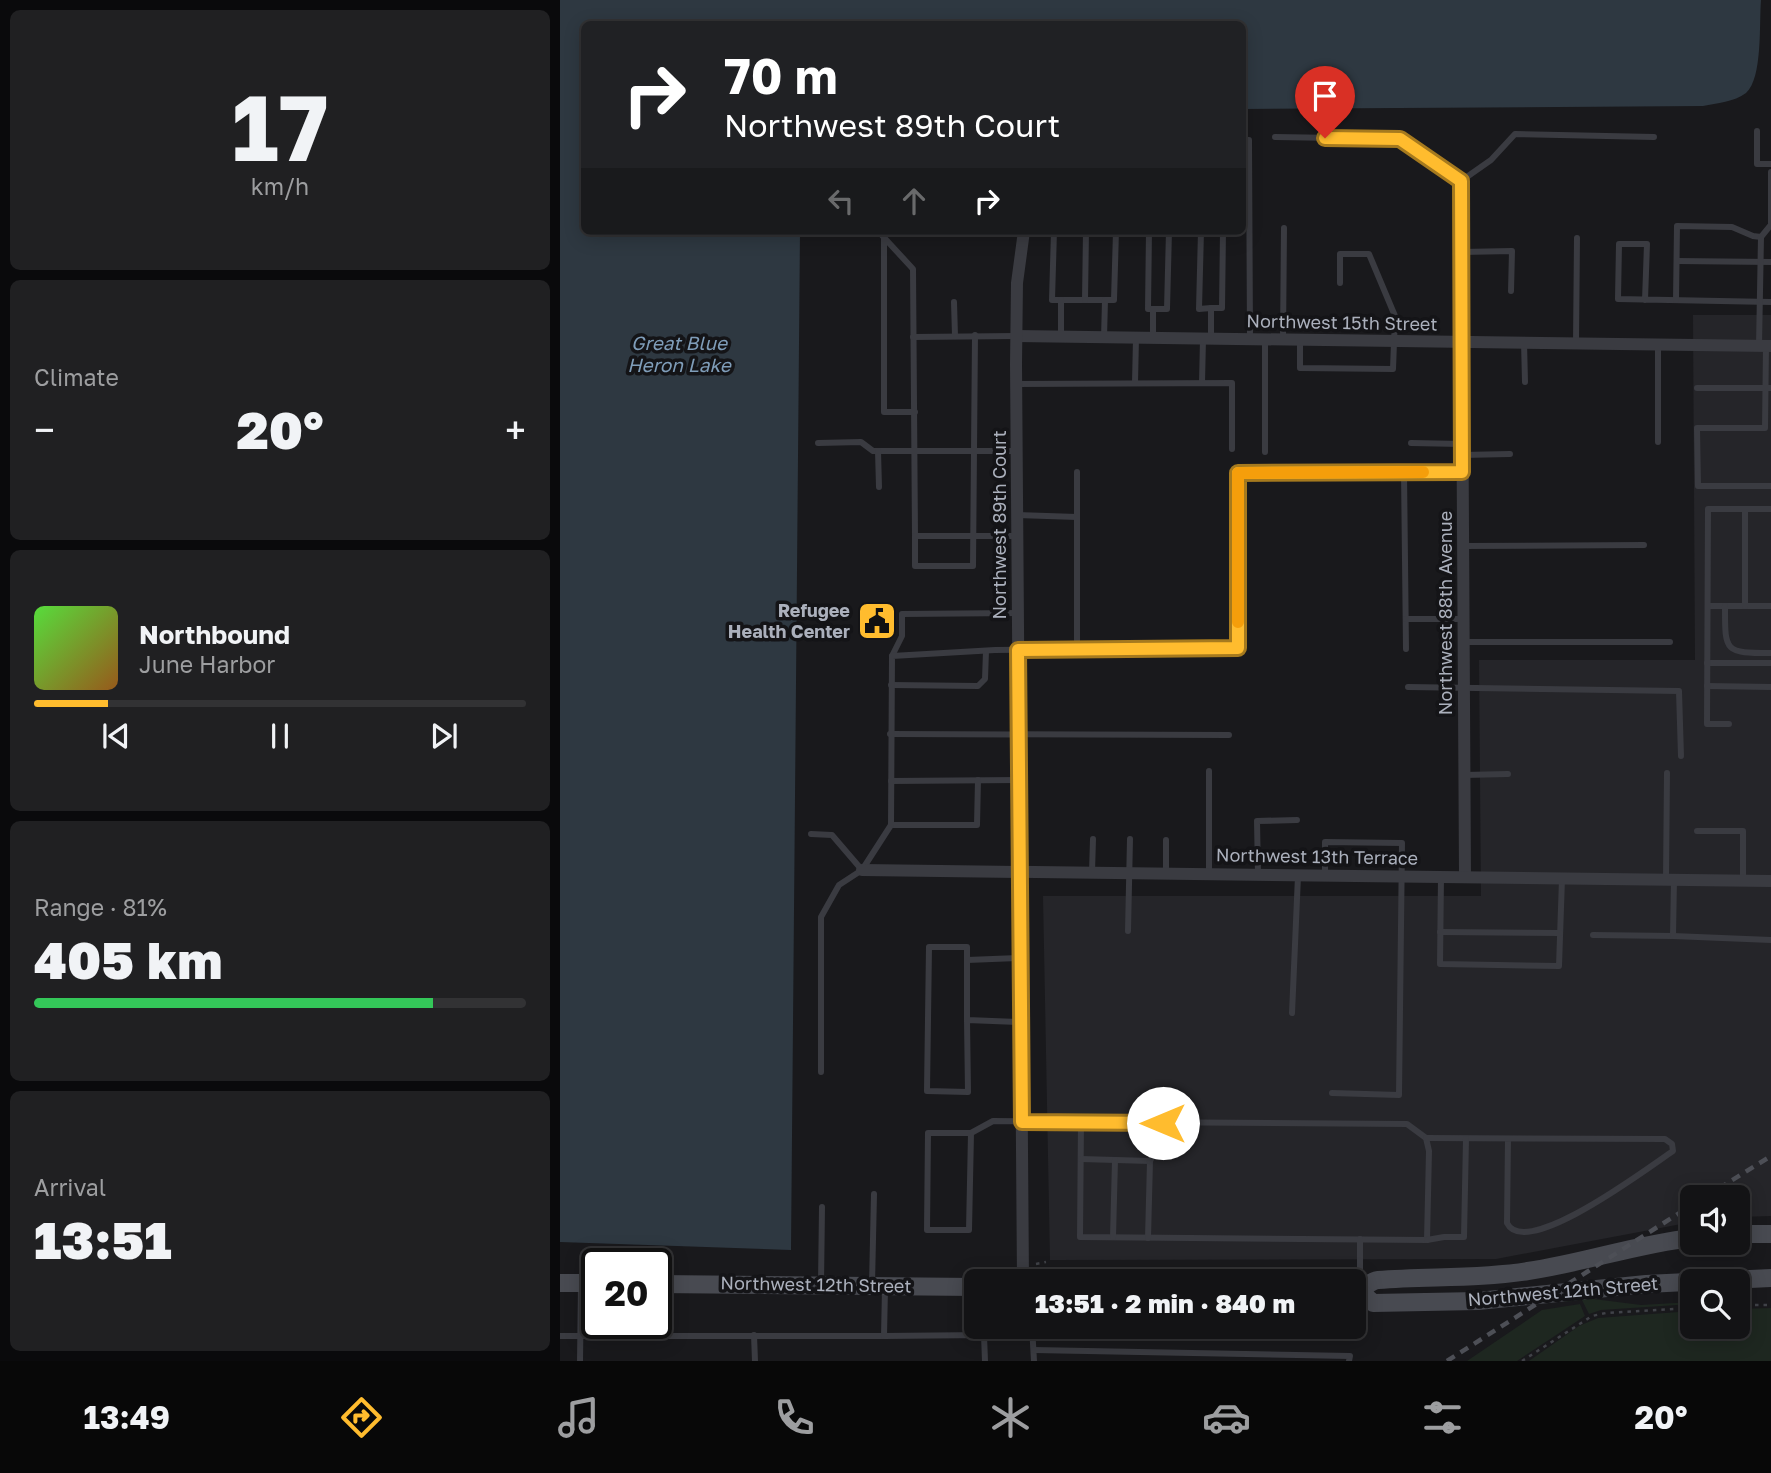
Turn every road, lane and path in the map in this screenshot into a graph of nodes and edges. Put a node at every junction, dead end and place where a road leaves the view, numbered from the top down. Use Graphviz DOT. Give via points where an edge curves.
graph roads {
  1 [pos="1758,131"];
  2 [pos="1275,137"];
  3 [pos="1654,137"];
  4 [pos="1246,140"];
  5 [pos="1771,164"];
  6 [pos="1771,172"];
  7 [pos="1461,181"];
  8 [pos="1770,226"];
  9 [pos="1284,228"];
  10 [pos="881,235"];
  11 [pos="1023,235"];
  12 [pos="1054,235"];
  13 [pos="1086,235"];
  14 [pos="1116,235"];
  15 [pos="1149,235"];
  16 [pos="1169,235"];
  17 [pos="1201,235"];
  18 [pos="1223,235"];
  19 [pos="1761,237"];
  20 [pos="884,238"];
  21 [pos="1577,238"];
  22 [pos="1462,252"];
  23 [pos="1677,261"];
  24 [pos="1760,262"];
  25 [pos="1771,262"];
  26 [pos="1340,283"];
  27 [pos="1511,290"];
  28 [pos="1061,300"];
  29 [pos="1085,300"];
  30 [pos="1105,300"];
  31 [pos="1645,300"];
  32 [pos="1676,300"];
  33 [pos="954,302"];
  34 [pos="1760,302"];
  35 [pos="1771,302"];
  36 [pos="1211,308"];
  37 [pos="1153,309"];
  38 [pos="975,335"];
  39 [pos="955,336"];
  40 [pos="1016,336"];
  41 [pos="913,337"];
  42 [pos="1060,337"];
  43 [pos="1104,338"];
  44 [pos="1136,338"];
  45 [pos="1153,338"];
  46 [pos="1207,339"];
  47 [pos="1250,340"];
  48 [pos="1265,340"];
  49 [pos="1283,340"];
  50 [pos="1300,340"];
  51 [pos="1394,341"];
  52 [pos="1462,342"];
  53 [pos="1524,342"];
  54 [pos="1576,343"];
  55 [pos="1658,345"];
  56 [pos="1765,346"];
  57 [pos="1525,382"];
  58 [pos="1135,383"];
  59 [pos="1202,383"];
  60 [pos="1016,384"];
  61 [pos="1697,388"];
  62 [pos="1768,388"];
  63 [pos="915,412"];
  64 [pos="1768,428"];
  65 [pos="1658,442"];
  66 [pos="818,443"];
  67 [pos="1411,443"];
  68 [pos="1231,449"];
  69 [pos="1462,449"];
  70 [pos="878,451"];
  71 [pos="1017,451"];
  72 [pos="916,452"];
  73 [pos="974,452"];
  74 [pos="1265,452"];
  75 [pos="1510,454"];
  76 [pos="1077,472"];
  77 [pos="1404,472"];
  78 [pos="1462,472"];
  79 [pos="1771,486"];
  80 [pos="878,487"];
  81 [pos="1745,509"];
  82 [pos="1771,509"];
  83 [pos="1017,515"];
  84 [pos="1077,517"];
  85 [pos="915,536"];
  86 [pos="974,536"];
  87 [pos="1017,536"];
  88 [pos="1644,545"];
  89 [pos="1462,546"];
  90 [pos="1708,606"];
  91 [pos="1725,606"];
  92 [pos="1745,606"];
  93 [pos="1771,606"];
  94 [pos="1018,613"];
  95 [pos="1405,619"];
  96 [pos="1463,619"];
  97 [pos="1464,642"];
  98 [pos="1670,642"];
  99 [pos="1406,649"];
  100 [pos="1018,650"];
  101 [pos="1077,650"];
  102 [pos="986,651"];
  103 [pos="1771,653"];
  104 [pos="892,656"];
  105 [pos="1707,663"];
  106 [pos="1771,663"];
  107 [pos="891,685"];
  108 [pos="1707,686"];
  109 [pos="1408,687"];
  110 [pos="1464,687"];
  111 [pos="1771,687"];
  112 [pos="1729,724"];
  113 [pos="891,734"];
  114 [pos="1019,735"];
  115 [pos="1228,735"];
  116 [pos="1681,756"];
  117 [pos="1209,771"];
  118 [pos="1667,773"];
  119 [pos="1508,774"];
  120 [pos="1464,775"];
  121 [pos="978,780"];
  122 [pos="1019,780"];
  123 [pos="891,781"];
  124 [pos="1297,820"];
  125 [pos="891,825"];
  126 [pos="1698,831"];
  127 [pos="811,834"];
  128 [pos="1093,839"];
  129 [pos="1130,839"];
  130 [pos="1166,840"];
  131 [pos="862,870"];
  132 [pos="1020,872"];
  133 [pos="1092,872"];
  134 [pos="1129,873"];
  135 [pos="1166,873"];
  136 [pos="1209,873"];
  137 [pos="1258,874"];
  138 [pos="1298,874"];
  139 [pos="1325,875"];
  140 [pos="1402,875"];
  141 [pos="1441,876"];
  142 [pos="1465,876"];
  143 [pos="1562,877"];
  144 [pos="1670,879"];
  145 [pos="1743,880"];
  146 [pos="1771,881"];
  147 [pos="1128,931"];
  148 [pos="1440,932"];
  149 [pos="1560,933"];
  150 [pos="1593,935"];
  151 [pos="1672,936"];
  152 [pos="1771,940"];
  153 [pos="1021,958"];
  154 [pos="967,960"];
  155 [pos="1292,1013"];
  156 [pos="967,1020"];
  157 [pos="1021,1022"];
  158 [pos="821,1072"];
  159 [pos="1332,1093"];
  160 [pos="1022,1122"];
  161 [pos="1081,1122"];
  162 [pos="971,1133"];
  163 [pos="1426,1138"];
  164 [pos="1466,1139"];
  165 [pos="1508,1139"];
  166 [pos="1159,1144"];
  167 [pos="1081,1159"];
  168 [pos="1115,1160"];
  169 [pos="1150,1161"];
  170 [pos="874,1194"];
  171 [pos="822,1207"];
  172 [pos="1750,1234"];
  173 [pos="1771,1234"];
  174 [pos="1114,1237"];
  175 [pos="1148,1238"];
  176 [pos="1360,1239"];
  177 [pos="1427,1240"];
  178 [pos="1680,1240"];
  179 [pos="1023,1269"];
  180 [pos="1358,1269"];
  181 [pos="1771,1278"];
  182 [pos="560,1283"];
  183 [pos="581,1283"];
  184 [pos="672,1284"];
  185 [pos="1366,1285"];
  186 [pos="821,1286"];
  187 [pos="878,1286"];
  188 [pos="964,1287"];
  189 [pos="1366,1298"];
  190 [pos="1771,1305"];
  191 [pos="1750,1306"];
  192 [pos="1680,1309"];
  193 [pos="672,1335"];
  194 [pos="754,1335"];
  195 [pos="560,1336"];
  196 [pos="581,1336"];
  197 [pos="884,1336"];
  198 [pos="1033,1339"];
  199 [pos="1034,1350"];
  200 [pos="580,1361"];
  201 [pos="755,1361"];
  202 [pos="985,1361"];
  203 [pos="1034,1361"];
  204 [pos="1349,1361"];
  205 [pos="1522,1361"];
  1 -- 5 [label="lane" via="1757,164"];
  2 -- 7 [label="lane" via="1400,139"];
  3 -- 7 [label="lane" via="1515,134 1492,159"];
  4 -- 47 [label="lane"];
  6 -- 8 [label="lane"];
  7 -- 22 [label="street, Northwest 88th Avenue"];
  8 -- 19 [label="lane"];
  9 -- 49 [label="lane"];
  10 -- 20 [label="lane"];
  11 -- 40 [label="street, Northwest 89th Court"];
  12 -- 28 [label="lane" via="1052,300"];
  13 -- 29 [label="lane"];
  14 -- 30 [label="lane" via="1114,300"];
  15 -- 37 [label="lane" via="1148,309"];
  16 -- 37 [label="lane" via="1167,309"];
  17 -- 36 [label="lane" via="1199,309"];
  18 -- 36 [label="lane" via="1222,308"];
  19 -- 23 [label="lane" via="1731,227 1677,226"];
  19 -- 24 [label="lane"];
  20 -- 41 [label="lane" via="913,269"];
  20 -- 63 [label="lane" via="884,412"];
  21 -- 54 [label="lane"];
  22 -- 27 [label="lane" via="1512,251"];
  22 -- 52 [label="street, Northwest 88th Avenue"];
  23 -- 24 [label="lane"];
  23 -- 32 [label="lane"];
  24 -- 25 [label="lane"];
  24 -- 34 [label="lane"];
  26 -- 51 [label="lane" via="1340,254 1370,254 1395,316"];
  28 -- 29 [label="lane"];
  28 -- 42 [label="lane"];
  29 -- 30 [label="lane"];
  30 -- 43 [label="lane"];
  31 -- 31 [label="lane" via="1618,299 1619,244 1647,244"];
  31 -- 32 [label="lane"];
  32 -- 34 [label="lane"];
  33 -- 39 [label="lane"];
  34 -- 35 [label="lane"];
  34 -- 56 [label="lane"];
  36 -- 46 [label="lane"];
  37 -- 45 [label="lane"];
  38 -- 39 [label="lane, Northwest 15th Street"];
  38 -- 40 [label="lane, Northwest 15th Street"];
  38 -- 73 [label="lane"];
  39 -- 41 [label="lane, Northwest 15th Street"];
  40 -- 42 [label="street, Northwest 15th Street"];
  40 -- 60 [label="street, Northwest 89th Court"];
  41 -- 63 [label="lane"];
  42 -- 43 [label="street, Northwest 15th Street"];
  43 -- 44 [label="street, Northwest 15th Street"];
  44 -- 45 [label="street, Northwest 15th Street"];
  44 -- 58 [label="lane"];
  45 -- 46 [label="street, Northwest 15th Street"];
  46 -- 47 [label="street, Northwest 15th Street"];
  46 -- 59 [label="lane"];
  47 -- 48 [label="street, Northwest 15th Street"];
  48 -- 49 [label="street, Northwest 15th Street"];
  48 -- 74 [label="lane"];
  49 -- 50 [label="street, Northwest 15th Street"];
  50 -- 51 [label="street, Northwest 15th Street"];
  50 -- 51 [label="lane" via="1300,368 1393,369"];
  51 -- 52 [label="street, Northwest 15th Street"];
  52 -- 53 [label="street, Northwest 15th Street"];
  52 -- 69 [label="street, Northwest 88th Avenue"];
  53 -- 54 [label="street, Northwest 15th Street"];
  53 -- 57 [label="lane"];
  54 -- 55 [label="street, Northwest 15th Street"];
  55 -- 56 [label="street, Northwest 15th Street"];
  55 -- 65 [label="lane"];
  56 -- 62 [label="lane"];
  58 -- 59 [label="lane"];
  58 -- 60 [label="lane"];
  59 -- 68 [label="lane" via="1232,383"];
  60 -- 71 [label="street, Northwest 89th Court"];
  61 -- 62 [label="lane"];
  62 -- 64 [label="lane"];
  63 -- 72 [label="lane"];
  64 -- 79 [label="lane" via="1697,428 1698,486"];
  66 -- 70 [label="lane" via="861,442"];
  67 -- 69 [label="lane"];
  69 -- 75 [label="lane"];
  69 -- 78 [label="street, Northwest 88th Avenue"];
  70 -- 72 [label="lane"];
  70 -- 80 [label="lane"];
  71 -- 73 [label="lane"];
  71 -- 83 [label="street, Northwest 89th Court"];
  72 -- 73 [label="lane"];
  72 -- 85 [label="lane"];
  73 -- 86 [label="lane"];
  76 -- 84 [label="lane"];
  77 -- 78 [label="lane"];
  77 -- 95 [label="lane"];
  77 -- 101 [label="lane" via="1238,473 1238,648"];
  78 -- 89 [label="street, Northwest 88th Avenue"];
  81 -- 82 [label="lane"];
  81 -- 90 [label="lane" via="1708,509"];
  81 -- 92 [label="lane"];
  83 -- 84 [label="lane"];
  83 -- 87 [label="street, Northwest 89th Court"];
  84 -- 101 [label="lane"];
  85 -- 86 [label="lane"];
  85 -- 86 [label="lane" via="915,566 973,566"];
  86 -- 87 [label="lane"];
  87 -- 94 [label="street, Northwest 89th Court"];
  88 -- 89 [label="lane"];
  89 -- 96 [label="street, Northwest 88th Avenue"];
  90 -- 91 [label="lane"];
  90 -- 105 [label="lane"];
  91 -- 92 [label="lane"];
  91 -- 103 [label="lane" via="1725,639 1732,649"];
  92 -- 93 [label="lane"];
  94 -- 100 [label="street, Northwest 89th Court"];
  94 -- 104 [label="lane" via="902,614 902,636"];
  95 -- 96 [label="lane"];
  95 -- 99 [label="lane"];
  96 -- 97 [label="street, Northwest 88th Avenue"];
  97 -- 98 [label="lane"];
  97 -- 110 [label="street, Northwest 88th Avenue"];
  100 -- 101 [label="lane"];
  100 -- 102 [label="lane"];
  100 -- 114 [label="street, Northwest 89th Court"];
  102 -- 104 [label="lane"];
  102 -- 107 [label="lane" via="985,679 978,686"];
  104 -- 107 [label="lane"];
  105 -- 106 [label="lane"];
  105 -- 108 [label="lane"];
  107 -- 113 [label="lane"];
  108 -- 111 [label="lane"];
  108 -- 112 [label="lane" via="1707,724"];
  109 -- 110 [label="lane"];
  110 -- 116 [label="lane" via="1679,691"];
  110 -- 120 [label="street, Northwest 88th Avenue"];
  113 -- 114 [label="lane"];
  113 -- 123 [label="lane"];
  114 -- 115 [label="lane"];
  114 -- 122 [label="street, Northwest 89th Court"];
  117 -- 136 [label="lane"];
  118 -- 144 [label="lane"];
  119 -- 120 [label="lane"];
  120 -- 142 [label="street, Northwest 88th Avenue"];
  121 -- 122 [label="lane"];
  121 -- 123 [label="lane"];
  121 -- 125 [label="lane" via="978,825"];
  122 -- 132 [label="street, Northwest 89th Court"];
  123 -- 125 [label="lane"];
  124 -- 137 [label="lane" via="1257,821"];
  125 -- 131 [label="lane"];
  126 -- 145 [label="lane" via="1743,831"];
  127 -- 131 [label="lane" via="832,835"];
  128 -- 133 [label="lane"];
  129 -- 134 [label="lane"];
  130 -- 135 [label="lane"];
  131 -- 132 [label="street, Northwest 13th Terrace"];
  131 -- 158 [label="lane" via="839,885 821,917"];
  132 -- 133 [label="street, Northwest 13th Terrace"];
  132 -- 153 [label="street, Northwest 89th Court"];
  133 -- 134 [label="street, Northwest 13th Terrace"];
  134 -- 135 [label="street, Northwest 13th Terrace"];
  134 -- 147 [label="lane"];
  135 -- 136 [label="street, Northwest 13th Terrace"];
  136 -- 137 [label="street, Northwest 13th Terrace"];
  137 -- 138 [label="street, Northwest 13th Terrace"];
  138 -- 139 [label="street, Northwest 13th Terrace"];
  138 -- 155 [label="lane"];
  139 -- 140 [label="street, Northwest 13th Terrace"];
  139 -- 140 [label="lane" via="1325,842 1402,843"];
  140 -- 141 [label="street, Northwest 13th Terrace"];
  140 -- 159 [label="lane" via="1399,1095"];
  141 -- 142 [label="street, Northwest 13th Terrace"];
  141 -- 148 [label="lane"];
  142 -- 143 [label="street, Northwest 13th Terrace"];
  143 -- 144 [label="street, Northwest 13th Terrace"];
  143 -- 149 [label="lane"];
  144 -- 145 [label="street, Northwest 13th Terrace"];
  144 -- 151 [label="lane"];
  145 -- 146 [label="street, Northwest 13th Terrace"];
  148 -- 149 [label="lane"];
  148 -- 149 [label="lane" via="1440,964 1559,966"];
  150 -- 151 [label="lane"];
  151 -- 152 [label="lane"];
  153 -- 154 [label="lane"];
  153 -- 157 [label="street, Northwest 89th Court"];
  154 -- 156 [label="lane"];
  154 -- 156 [label="lane" via="967,947 929,947 928,1091 968,1091"];
  156 -- 157 [label="lane"];
  157 -- 160 [label="street, Northwest 89th Court"];
  160 -- 161 [label="lane"];
  160 -- 162 [label="lane" via="993,1121"];
  160 -- 179 [label="street, Northwest 89th Court"];
  161 -- 163 [label="lane" via="1406,1125"];
  161 -- 167 [label="lane"];
  162 -- 162 [label="lane" via="928,1133 927,1230 969,1230"];
  163 -- 164 [label="lane"];
  163 -- 177 [label="lane"];
  164 -- 165 [label="lane"];
  164 -- 177 [label="lane" via="1464,1237"];
  165 -- 165 [label="lane" via="1507,1223 1516,1234 1570,1219 1673,1151 1665,1139"];
  166 -- 169 [label="lane"];
  167 -- 168 [label="lane"];
  167 -- 174 [label="lane" via="1080,1237"];
  168 -- 169 [label="lane"];
  168 -- 174 [label="lane"];
  169 -- 175 [label="lane"];
  170 -- 187 [label="lane"];
  171 -- 186 [label="lane"];
  172 -- 173 [label="main road"];
  174 -- 175 [label="lane"];
  175 -- 176 [label="lane"];
  176 -- 177 [label="lane"];
  176 -- 180 [label="lane"];
  178 -- 185 [label="main road, Northwest 12th Street" via="1529,1271 1373,1280"];
  181 -- 189 [label="main road, Northwest 12th Street" via="1646,1283 1434,1303 1373,1303"];
  182 -- 183 [label="main road"];
  184 -- 186 [label="main road, Northwest 12th Street"];
  186 -- 187 [label="main road, Northwest 12th Street"];
  187 -- 188 [label="main road, Northwest 12th Street"];
  187 -- 197 [label="lane"];
  190 -- 191 [label="path"];
  192 -- 205 [label="path" via="1592,1316"];
  193 -- 194 [label="lane"];
  194 -- 197 [label="lane"];
  194 -- 201 [label="lane"];
  195 -- 196 [label="lane"];
  196 -- 200 [label="lane"];
  197 -- 202 [label="lane" via="984,1335"];
  198 -- 199 [label="lane"];
  199 -- 203 [label="lane"];
  199 -- 204 [label="lane" via="1350,1356"];
}
